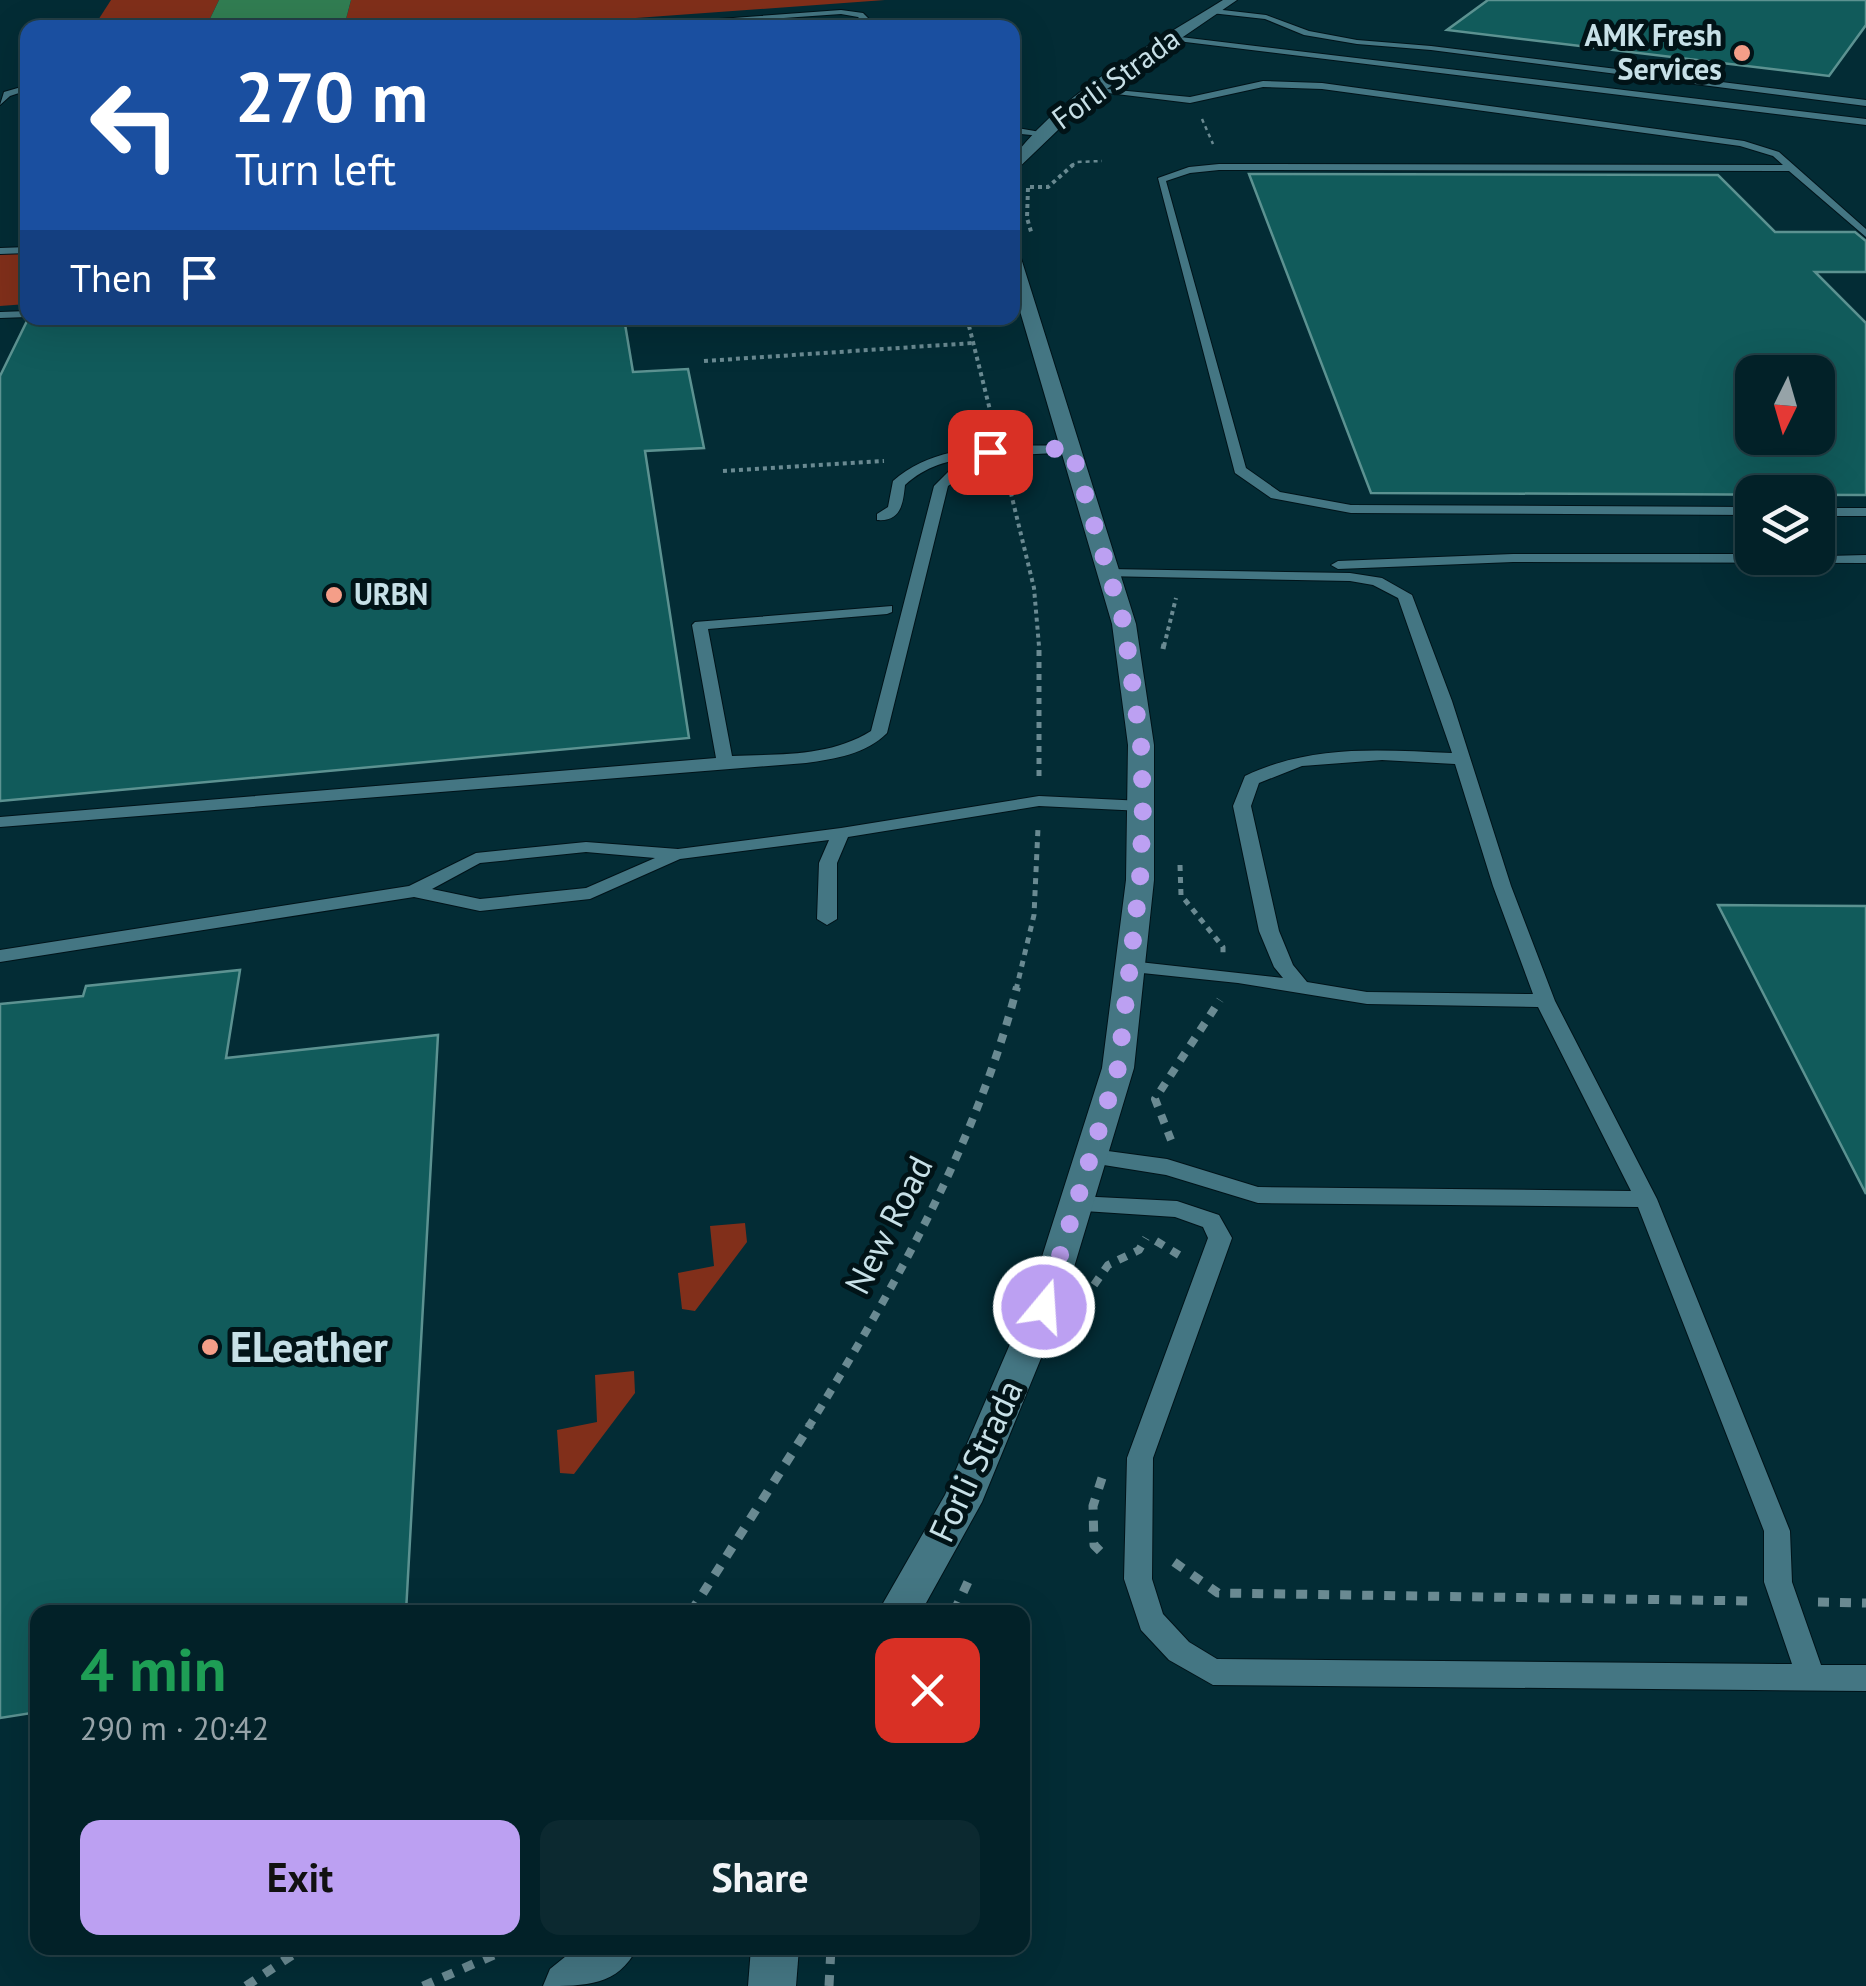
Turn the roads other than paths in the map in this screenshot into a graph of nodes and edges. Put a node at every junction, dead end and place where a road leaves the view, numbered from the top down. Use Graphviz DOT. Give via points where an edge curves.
graph roads {
  1 [pos="1230,0"];
  2 [pos="1214,11"];
  3 [pos="720,20"];
  4 [pos="866,20"];
  5 [pos="1172,38"];
  6 [pos="1096,92"];
  7 [pos="1866,103"];
  8 [pos="1866,122"];
  9 [pos="1020,131"];
  10 [pos="1042,134"];
  11 [pos="1020,155"];
  12 [pos="1794,168"];
  13 [pos="1866,234"];
  14 [pos="1023,246"];
  15 [pos="994,446"];
  16 [pos="1071,448"];
  17 [pos="1735,511"];
  18 [pos="1835,512"];
  19 [pos="1866,512"];
  20 [pos="882,517"];
  21 [pos="1866,560"];
  22 [pos="1364,564"];
  23 [pos="1230,573"];
  24 [pos="1108,574"];
  25 [pos="1405,595"];
  26 [pos="886,610"];
  27 [pos="1462,760"];
  28 [pos="726,762"];
  29 [pos="1143,806"];
  30 [pos="0,822"];
  31 [pos="841,833"];
  32 [pos="678,854"];
  33 [pos="414,891"];
  34 [pos="827,919"];
  35 [pos="0,956"];
  36 [pos="1130,967"];
  37 [pos="1300,986"];
  38 [pos="1545,1001"];
  39 [pos="1093,1157"];
  40 [pos="1646,1199"];
  41 [pos="1078,1204"];
  42 [pos="903,1605"];
  43 [pos="1811,1678"];
  44 [pos="1866,1678"];
  45 [pos="605,1955"];
  46 [pos="774,1955"];
  47 [pos="567,1986"];
  48 [pos="772,1986"];
  1 -- 2 [label="street, Forli Strada"];
  2 -- 5 [label="street, Forli Strada"];
  2 -- 7 [label="lane" via="1412,49"];
  3 -- 4 [label="lane" via="841,12"];
  5 -- 6 [label="street, Forli Strada"];
  5 -- 8 [label="lane"];
  6 -- 10 [label="street, Forli Strada"];
  6 -- 12 [label="lane" via="1190,100 1262,84 1297,84 1551,117 1642,140 1776,154"];
  9 -- 10 [label="lane"];
  10 -- 11 [label="street, Forli Strada"];
  12 -- 13 [label="lane"];
  12 -- 17 [label="lane" via="1218,167 1161,180 1240,470 1276,495 1351,509"];
  14 -- 16 [label="street, Forli Strada"];
  15 -- 16 [label="lane"];
  15 -- 20 [label="lane" via="912,470 898,484 898,507"];
  15 -- 28 [label="lane" via="976,465 948,476 936,494 878,733 864,746 837,752"];
  16 -- 24 [label="street, Forli Strada"];
  18 -- 19 [label="lane"];
  21 -- 22 [label="lane"];
  22 -- 23 [label="lane" via="1268,565"];
  22 -- 25 [label="lane" via="1400,578"];
  23 -- 24 [label="lane"];
  23 -- 25 [label="lane" via="1377,580"];
  24 -- 29 [label="street, Forli Strada" via="1135,692"];
  25 -- 27 [label="lane"];
  26 -- 28 [label="lane" via="700,625"];
  27 -- 37 [label="lane" via="1294,761 1251,780 1242,806 1269,931 1284,968"];
  27 -- 38 [label="lane"];
  28 -- 30 [label="lane"];
  29 -- 31 [label="lane" via="1039,801"];
  29 -- 36 [label="street, Forli Strada"];
  31 -- 32 [label="lane"];
  31 -- 34 [label="lane" via="828,863"];
  32 -- 33 [label="lane" via="586,847 476,858"];
  32 -- 33 [label="lane" via="590,893 480,905"];
  33 -- 35 [label="lane"];
  36 -- 37 [label="lane"];
  36 -- 39 [label="street, Forli Strada" via="1118,1068"];
  37 -- 38 [label="lane" via="1367,998"];
  38 -- 40 [label="lane"];
  39 -- 40 [label="lane" via="1167,1167 1258,1195"];
  39 -- 41 [label="street, Forli Strada"];
  40 -- 43 [label="lane" via="1777,1531 1778,1582"];
  41 -- 42 [label="street, Forli Strada" via="1044,1307 962,1502"];
  41 -- 43 [label="lane" via="1177,1209 1211,1221 1220,1238 1140,1458 1138,1579 1151,1621 1179,1651 1212,1672"];
  43 -- 44 [label="lane"];
  45 -- 47 [label="street"];
  46 -- 48 [label="street"];
}
